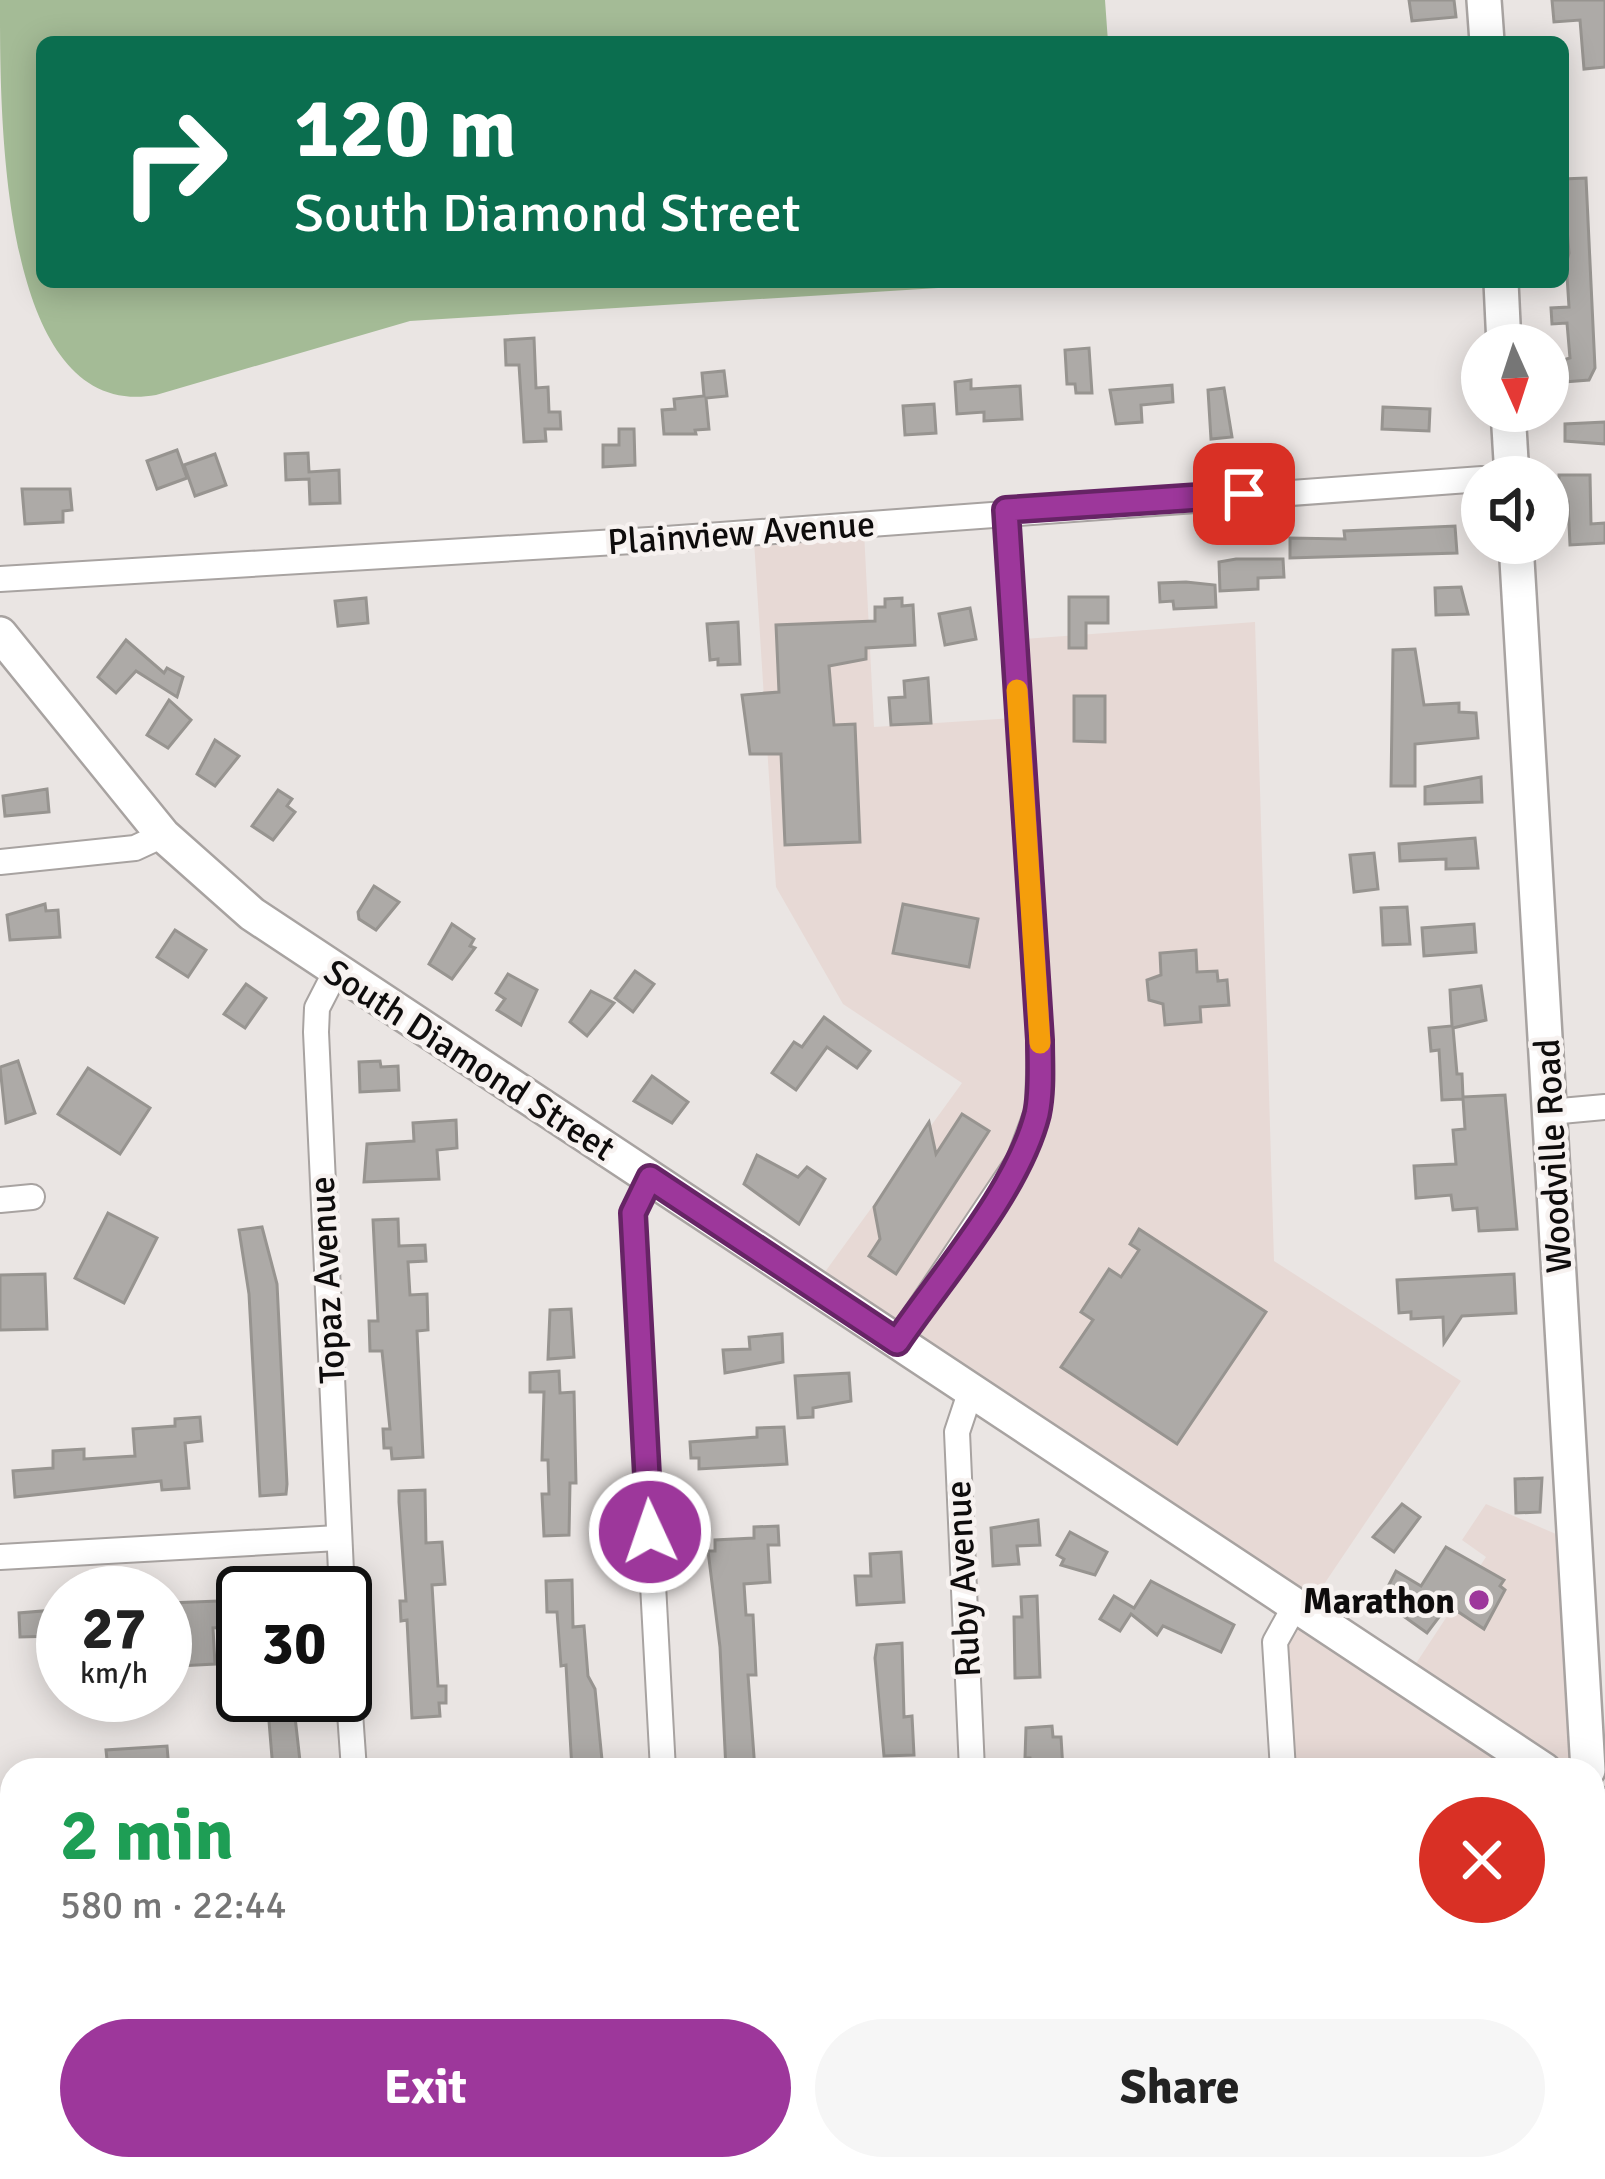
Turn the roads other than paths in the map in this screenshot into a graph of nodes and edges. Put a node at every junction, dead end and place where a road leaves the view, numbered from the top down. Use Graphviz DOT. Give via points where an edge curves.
graph roads {
  1 [pos="1484,0"];
  2 [pos="1486,36"];
  3 [pos="1501,288"];
  4 [pos="1503,324"];
  5 [pos="1461,479"];
  6 [pos="1006,510"];
  7 [pos="1517,564"];
  8 [pos="0,579"];
  9 [pos="0,634"];
  10 [pos="163,835"];
  11 [pos="0,862"];
  12 [pos="336,971"];
  13 [pos="1605,1107"];
  14 [pos="1550,1112"];
  15 [pos="650,1178"];
  16 [pos="32,1197"];
  17 [pos="0,1200"];
  18 [pos="897,1342"];
  19 [pos="970,1390"];
  20 [pos="338,1538"];
  21 [pos="0,1557"];
  22 [pos="340,1566"];
  23 [pos="1295,1606"];
  24 [pos="351,1722"];
  25 [pos="353,1758"];
  26 [pos="662,1758"];
  27 [pos="971,1758"];
  28 [pos="1282,1758"];
  29 [pos="1526,1758"];
  30 [pos="1587,1758"];
  1 -- 2 [label="street"];
  3 -- 4 [label="street"];
  5 -- 6 [label="street, Plainview Avenue"];
  6 -- 8 [label="street, Plainview Avenue"];
  6 -- 18 [label="street" via="1038,1109 1019,1160"];
  7 -- 14 [label="street, Woodville Road"];
  9 -- 10 [label="street, South Diamond Street"];
  10 -- 11 [label="street" via="135,848"];
  10 -- 12 [label="street, South Diamond Street" via="252,914"];
  12 -- 15 [label="street, South Diamond Street"];
  12 -- 20 [label="street, Topaz Avenue" via="317,1008 316,1032"];
  13 -- 14 [label="street"];
  14 -- 30 [label="street, Woodville Road"];
  15 -- 18 [label="street, South Diamond Street"];
  15 -- 26 [label="street" via="633,1213"];
  16 -- 17 [label="street"];
  18 -- 19 [label="street, South Diamond Street"];
  19 -- 23 [label="street, South Diamond Street"];
  19 -- 27 [label="street, Ruby Avenue" via="957,1432"];
  20 -- 21 [label="street"];
  20 -- 22 [label="street, Topaz Avenue"];
  23 -- 28 [label="street" via="1275,1642"];
  23 -- 29 [label="street, South Diamond Street"];
  24 -- 25 [label="street"];
}
